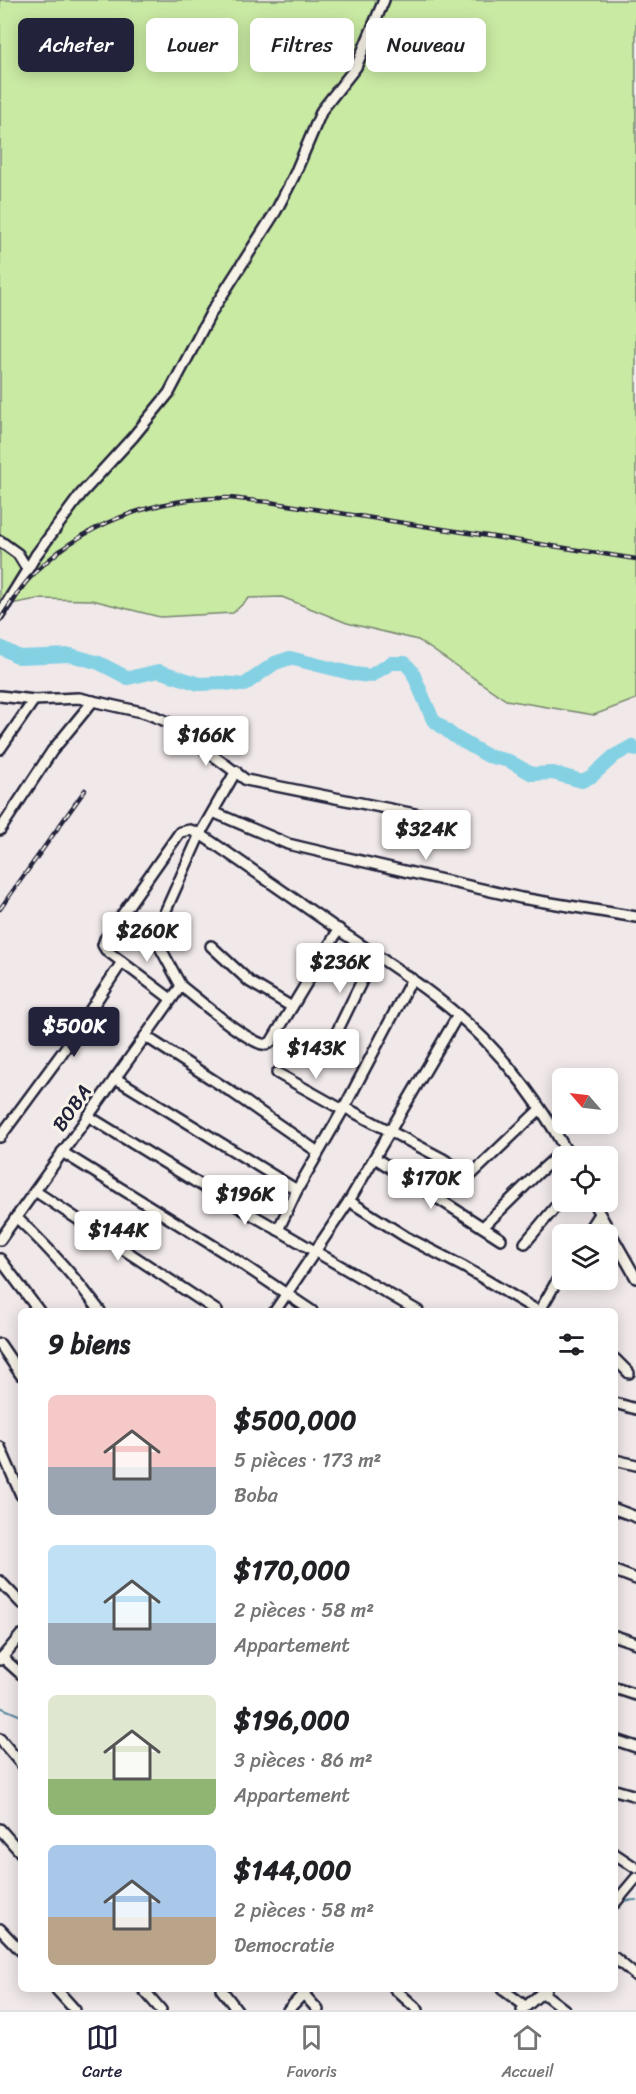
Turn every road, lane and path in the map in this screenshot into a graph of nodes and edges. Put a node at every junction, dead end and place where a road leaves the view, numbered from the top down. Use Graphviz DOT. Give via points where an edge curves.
graph roads {
  1 [pos="384,0"];
  2 [pos="0,540"];
  3 [pos="29,567"];
  4 [pos="0,614"];
  5 [pos="0,696"];
  6 [pos="34,700"];
  7 [pos="93,701"];
  8 [pos="0,749"];
  9 [pos="236,771"];
  10 [pos="213,812"];
  11 [pos="420,815"];
  12 [pos="0,830"];
  13 [pos="200,834"];
  14 [pos="636,917"];
  15 [pos="339,929"];
  16 [pos="211,946"];
  17 [pos="375,954"];
  18 [pos="122,962"];
  19 [pos="412,979"];
  20 [pos="181,986"];
  21 [pos="171,999"];
  22 [pos="292,1007"];
  23 [pos="458,1015"];
  24 [pos="145,1036"];
  25 [pos="330,1046"];
  26 [pos="277,1073"];
  27 [pos="115,1078"];
  28 [pos="343,1109"];
  29 [pos="540,1109"];
  30 [pos="88,1116"];
  31 [pos="391,1131"];
  32 [pos="0,1137"];
  33 [pos="563,1146"];
  34 [pos="62,1152"];
  35 [pos="318,1152"];
  36 [pos="375,1158"];
  37 [pos="552,1166"];
  38 [pos="297,1190"];
  39 [pos="35,1191"];
  40 [pos="350,1201"];
  41 [pos="552,1211"];
  42 [pos="599,1214"];
  43 [pos="16,1217"];
  44 [pos="592,1224"];
  45 [pos="483,1227"];
  46 [pos="278,1230"];
  47 [pos="501,1239"];
  48 [pos="0,1240"];
  49 [pos="525,1244"];
  50 [pos="316,1252"];
  51 [pos="0,1259"];
  52 [pos="636,1278"];
  53 [pos="552,1288"];
  54 [pos="287,1295"];
  55 [pos="37,1308"];
  56 [pos="98,1308"];
  57 [pos="212,1308"];
  58 [pos="277,1308"];
  59 [pos="307,1308"];
  60 [pos="413,1308"];
  61 [pos="534,1308"];
  62 [pos="541,1308"];
  63 [pos="0,1344"];
  64 [pos="618,1362"];
  65 [pos="18,1371"];
  66 [pos="629,1373"];
  67 [pos="618,1404"];
  68 [pos="636,1409"];
  69 [pos="0,1447"];
  70 [pos="618,1461"];
  71 [pos="636,1465"];
  72 [pos="18,1488"];
  73 [pos="618,1510"];
  74 [pos="636,1517"];
  75 [pos="618,1572"];
  76 [pos="636,1578"];
  77 [pos="0,1581"];
  78 [pos="18,1600"];
  79 [pos="618,1637"];
  80 [pos="18,1638"];
  81 [pos="636,1643"];
  82 [pos="2,1656"];
  83 [pos="18,1671"];
  84 [pos="618,1689"];
  85 [pos="636,1695"];
  86 [pos="0,1739"];
  87 [pos="618,1741"];
  88 [pos="636,1747"];
  89 [pos="18,1760"];
  90 [pos="618,1792"];
  91 [pos="636,1796"];
  92 [pos="0,1829"];
  93 [pos="18,1850"];
  94 [pos="618,1856"];
  95 [pos="636,1868"];
  96 [pos="636,1878"];
  97 [pos="618,1900"];
  98 [pos="0,1929"];
  99 [pos="18,1948"];
  100 [pos="618,1961"];
  101 [pos="636,1976"];
  102 [pos="59,1992"];
  103 [pos="146,1992"];
  104 [pos="223,1992"];
  105 [pos="302,1992"];
  106 [pos="304,1992"];
  107 [pos="398,1992"];
  108 [pos="505,1992"];
  109 [pos="544,1992"];
  110 [pos="546,1992"];
  111 [pos="524,2008"];
  112 [pos="75,2010"];
  113 [pos="161,2010"];
  114 [pos="237,2010"];
  115 [pos="288,2010"];
  116 [pos="318,2010"];
  117 [pos="418,2010"];
  118 [pos="565,2010"];
  1 -- 3 [label="street" via="356,67 322,110 276,211 216,304 169,393 81,494"];
  2 -- 3 [label="street"];
  3 -- 4 [label="street"];
  5 -- 6 [label="street"];
  6 -- 7 [label="street"];
  6 -- 8 [label="street"];
  7 -- 9 [label="street" via="168,722"];
  7 -- 12 [label="street" via="52,751"];
  9 -- 10 [label="street"];
  9 -- 11 [label="street" via="246,780"];
  10 -- 13 [label="street"];
  10 -- 14 [label="street" via="288,844 521,898"];
  13 -- 15 [label="street"];
  13 -- 18 [label="street" via="180,832 105,939 106,950"];
  13 -- 20 [label="street" via="158,928 161,949"];
  15 -- 17 [label="street"];
  15 -- 22 [label="street"];
  16 -- 22 [label="street" via="250,982"];
  17 -- 19 [label="street"];
  17 -- 25 [label="street"];
  18 -- 21 [label="street"];
  18 -- 32 [label="street"];
  19 -- 23 [label="street"];
  19 -- 28 [label="street"];
  20 -- 21 [label="street, BOBA"];
  20 -- 22 [label="street" via="262,1044 271,1042"];
  21 -- 24 [label="street, BOBA"];
  23 -- 29 [label="street" via="485,1041"];
  23 -- 31 [label="street"];
  24 -- 27 [label="street, BOBA"];
  24 -- 35 [label="street"];
  26 -- 28 [label="street"];
  27 -- 30 [label="street, BOBA"];
  27 -- 38 [label="street"];
  28 -- 31 [label="street"];
  28 -- 35 [label="street"];
  29 -- 31 [label="street" via="470,1176"];
  29 -- 33 [label="street"];
  30 -- 34 [label="street, BOBA"];
  30 -- 46 [label="street"];
  31 -- 36 [label="street"];
  34 -- 39 [label="street, BOBA"];
  34 -- 54 [label="street"];
  35 -- 38 [label="street"];
  36 -- 40 [label="street"];
  36 -- 45 [label="street"];
  37 -- 45 [label="street"];
  38 -- 46 [label="street"];
  39 -- 43 [label="street, BOBA"];
  39 -- 57 [label="street"];
  40 -- 50 [label="street"];
  40 -- 61 [label="street"];
  41 -- 49 [label="street"];
  42 -- 44 [label="street"];
  42 -- 52 [label="street"];
  43 -- 48 [label="street, BOBA"];
  43 -- 56 [label="street" via="45,1244"];
  45 -- 47 [label="street"];
  46 -- 50 [label="street"];
  50 -- 54 [label="street"];
  50 -- 60 [label="street"];
  51 -- 55 [label="street"];
  53 -- 62 [label="street"];
  54 -- 58 [label="street"];
  54 -- 59 [label="street"];
  63 -- 65 [label="street"];
  64 -- 66 [label="street"];
  67 -- 68 [label="street"];
  69 -- 72 [label="street"];
  70 -- 71 [label="street"];
  73 -- 74 [label="street"];
  75 -- 76 [label="street"];
  77 -- 78 [label="street"];
  79 -- 81 [label="street"];
  80 -- 82 [label="street"];
  82 -- 83 [label="street"];
  84 -- 85 [label="street"];
  86 -- 89 [label="street"];
  87 -- 88 [label="street"];
  90 -- 91 [label="street"];
  92 -- 93 [label="street"];
  94 -- 95 [label="street"];
  96 -- 97 [label="street"];
  98 -- 99 [label="street"];
  100 -- 101 [label="street"];
  102 -- 112 [label="street"];
  103 -- 113 [label="street"];
  104 -- 114 [label="street"];
  105 -- 115 [label="street"];
  106 -- 116 [label="street"];
  107 -- 117 [label="street"];
  108 -- 111 [label="street"];
  109 -- 111 [label="street"];
  110 -- 118 [label="street"];
}
